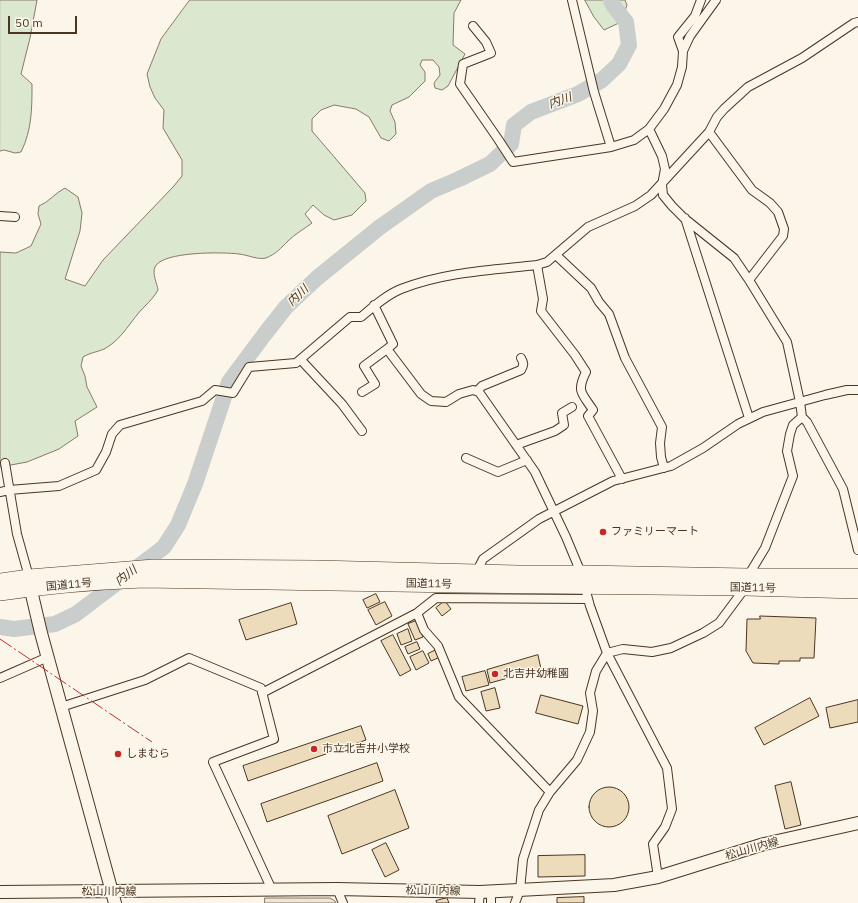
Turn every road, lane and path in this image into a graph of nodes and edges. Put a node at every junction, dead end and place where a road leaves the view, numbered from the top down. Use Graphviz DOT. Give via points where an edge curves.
graph roads {
  1 [pos="572,0"];
  2 [pos="701,0"];
  3 [pos="716,0"];
  4 [pos="858,22"];
  5 [pos="473,26"];
  6 [pos="683,51"];
  7 [pos="649,129"];
  8 [pos="709,132"];
  9 [pos="611,147"];
  10 [pos="662,184"];
  11 [pos="0,216"];
  12 [pos="15,218"];
  13 [pos="684,218"];
  14 [pos="556,255"];
  15 [pos="537,265"];
  16 [pos="749,280"];
  17 [pos="374,305"];
  18 [pos="387,349"];
  19 [pos="521,358"];
  20 [pos="301,360"];
  21 [pos="858,390"];
  22 [pos="362,392"];
  23 [pos="477,392"];
  24 [pos="800,402"];
  25 [pos="572,407"];
  26 [pos="802,417"];
  27 [pos="749,418"];
  28 [pos="362,431"];
  29 [pos="516,445"];
  30 [pos="466,458"];
  31 [pos="527,460"];
  32 [pos="5,463"];
  33 [pos="664,468"];
  34 [pos="622,479"];
  35 [pos="9,490"];
  36 [pos="0,492"];
  37 [pos="554,512"];
  38 [pos="858,550"];
  39 [pos="477,571"];
  40 [pos="858,576"];
  41 [pos="0,581"];
  42 [pos="29,582"];
  43 [pos="746,582"];
  44 [pos="584,586"];
  45 [pos="858,590"];
  46 [pos="0,593"];
  47 [pos="417,613"];
  48 [pos="607,653"];
  49 [pos="48,657"];
  50 [pos="0,678"];
  51 [pos="262,693"];
  52 [pos="61,707"];
  53 [pos="550,792"];
  54 [pos="858,823"];
  55 [pos="658,876"];
  56 [pos="337,889"];
  57 [pos="272,890"];
  58 [pos="520,890"];
  59 [pos="0,892"];
  60 [pos="114,897"];
  61 [pos="485,898"];
  62 [pos="343,903"];
  63 [pos="515,903"];
  1 -- 9 [label="street" via="590,78"];
  2 -- 6 [label="street" via="695,16 678,37"];
  3 -- 6 [label="street" via="690,36"];
  4 -- 8 [label="street" via="802,58 748,87 717,117"];
  5 -- 9 [label="street" via="491,53 463,64 460,84 512,162"];
  6 -- 7 [label="street" via="677,85"];
  7 -- 9 [label="street" via="634,140"];
  7 -- 10 [label="street" via="662,156"];
  8 -- 10 [label="street"];
  8 -- 16 [label="street" via="752,190 778,212 784,229 783,236"];
  10 -- 13 [label="street" via="663,195"];
  10 -- 14 [label="street" via="635,206 588,227"];
  11 -- 12 [label="street"];
  13 -- 16 [label="street" via="734,258"];
  13 -- 27 [label="street"];
  14 -- 15 [label="street" via="547,262"];
  14 -- 33 [label="street" via="590,288 609,314 625,358 662,427 660,443"];
  15 -- 17 [label="street" via="449,276 400,289"];
  15 -- 34 [label="street" via="543,299 541,311 586,372 580,390 593,410 588,416"];
  16 -- 24 [label="street" via="787,342"];
  17 -- 18 [label="street" via="393,344"];
  17 -- 20 [label="street" via="361,317 350,317"];
  18 -- 22 [label="street" via="364,366 375,384"];
  18 -- 23 [label="street" via="421,394 431,401 446,402 459,394 473,390"];
  19 -- 23 [label="street" via="521,370 482,386"];
  20 -- 28 [label="street" via="342,404"];
  20 -- 35 [label="street" via="296,363 249,367 233,393 215,390 202,401 120,425 112,434 96,470 59,486"];
  21 -- 24 [label="street" via="847,390"];
  23 -- 29 [label="street"];
  24 -- 26 [label="street"];
  24 -- 27 [label="street" via="776,407"];
  25 -- 29 [label="street" via="562,413 564,425 555,432"];
  26 -- 38 [label="street" via="843,489"];
  26 -- 43 [label="street" via="793,425 787,451 792,476 765,548"];
  27 -- 33 [label="street" via="703,448"];
  29 -- 31 [label="street"];
  30 -- 31 [label="street" via="498,472"];
  31 -- 37 [label="street"];
  32 -- 35 [label="street"];
  33 -- 34 [label="street"];
  34 -- 37 [label="street" via="613,481"];
  35 -- 36 [label="street"];
  35 -- 42 [label="street"];
  37 -- 39 [label="street" via="539,519 483,559"];
  37 -- 44 [label="street"];
  39 -- 42 [label="highway, 国道11号" via="154,568 112,570"];
  39 -- 44 [label="highway, 国道11号" via="518,573"];
  40 -- 43 [label="highway, 国道11号"];
  41 -- 42 [label="highway, 国道11号"];
  42 -- 44 [label="highway, 国道11号" via="143,580"];
  42 -- 46 [label="highway, 国道11号"];
  42 -- 49 [label="main road"];
  43 -- 44 [label="highway, 国道11号"];
  43 -- 45 [label="highway, 国道11号"];
  43 -- 48 [label="street" via="719,622 703,633 671,648 652,652 623,649"];
  44 -- 47 [label="street" via="436,598"];
  44 -- 48 [label="street"];
  47 -- 51 [label="street"];
  47 -- 53 [label="street" via="424,630 438,646 459,697"];
  48 -- 53 [label="street" via="596,671 590,693 593,711 590,732 577,760"];
  48 -- 55 [label="street" via="667,768 672,809 665,827 653,844"];
  49 -- 50 [label="street"];
  49 -- 52 [label="main road"];
  51 -- 52 [label="street" via="261,688 189,658 145,680"];
  51 -- 57 [label="street" via="274,739 213,762"];
  52 -- 60 [label="main road"];
  53 -- 58 [label="street" via="539,810 522,859"];
  54 -- 55 [label="main road, 松山川内線" via="764,844"];
  55 -- 58 [label="main road, 松山川内線" via="614,885"];
  56 -- 57 [label="main road, 松山川内線"];
  56 -- 61 [label="main road, 松山川内線"];
  56 -- 62 [label="street"];
  57 -- 60 [label="main road, 松山川内線"];
  58 -- 61 [label="main road, 松山川内線"];
  58 -- 63 [label="street"];
  59 -- 60 [label="main road, 松山川内線"];
}
